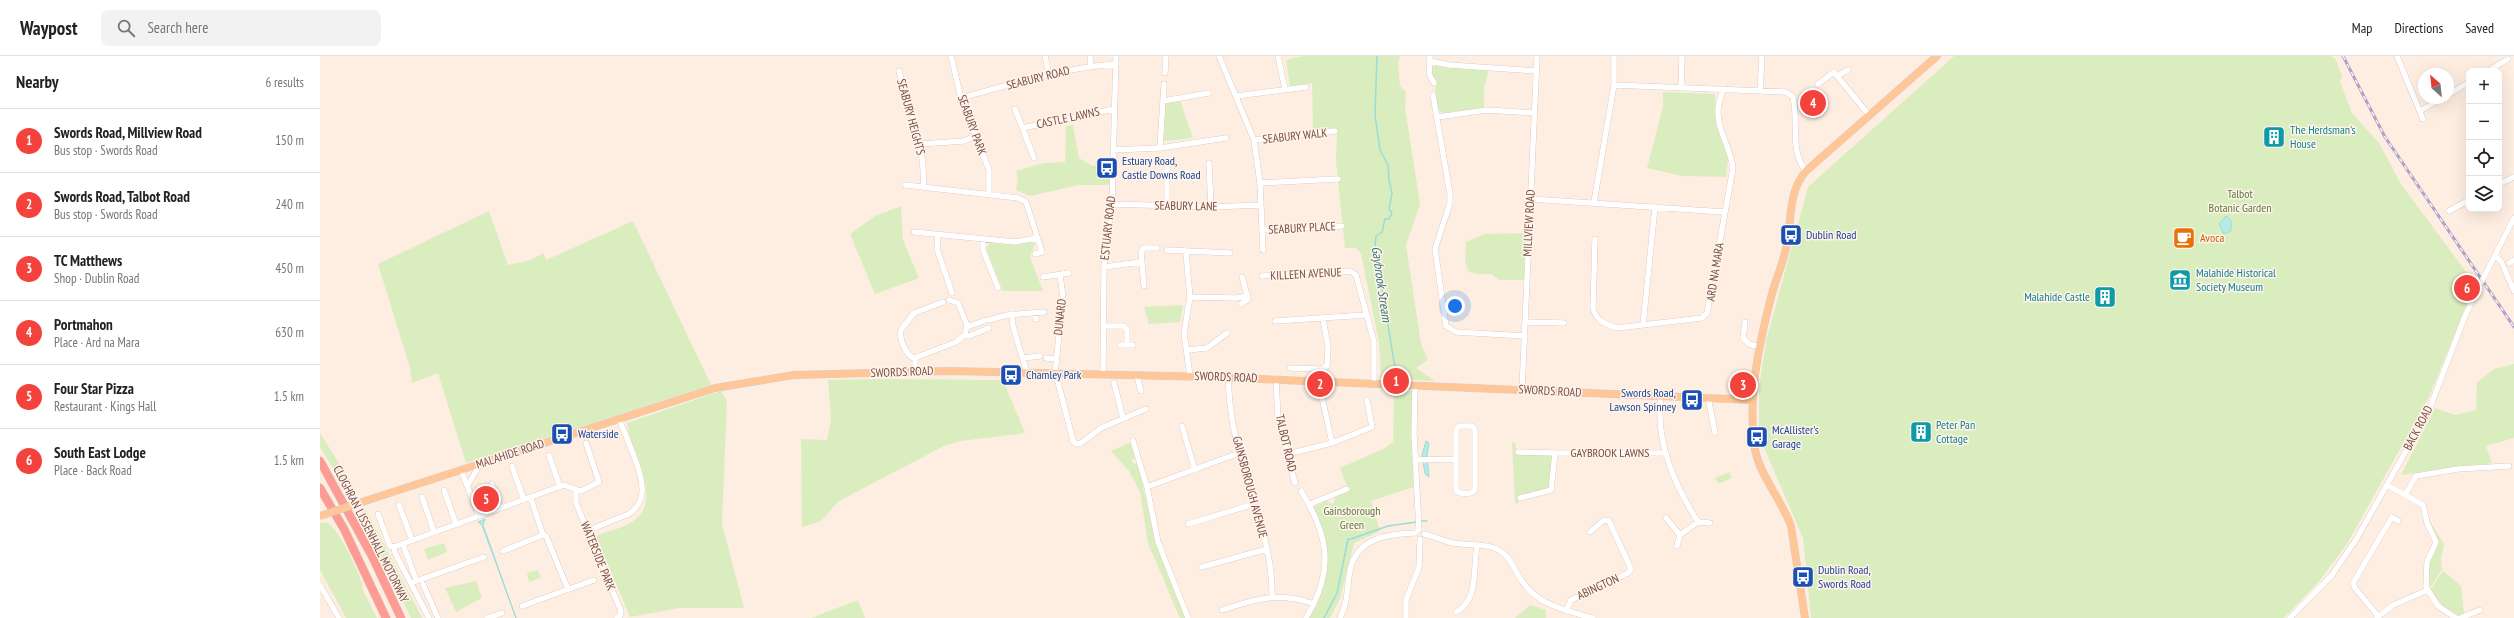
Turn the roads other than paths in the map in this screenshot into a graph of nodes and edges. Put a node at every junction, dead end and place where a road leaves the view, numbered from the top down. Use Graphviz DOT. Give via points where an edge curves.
graph roads {
  1 [pos="951,56"];
  2 [pos="1045,56"];
  3 [pos="1090,56"];
  4 [pos="1116,56"];
  5 [pos="1166,56"];
  6 [pos="1219,56"];
  7 [pos="1278,56"];
  8 [pos="1537,56"];
  9 [pos="1614,56"];
  10 [pos="1682,56"];
  11 [pos="1762,56"];
  12 [pos="1937,56"];
  13 [pos="2396,56"];
  14 [pos="1430,59"];
  15 [pos="2508,59"];
  16 [pos="1116,64"];
  17 [pos="1091,66"];
  18 [pos="2493,68"];
  19 [pos="1536,70"];
  20 [pos="1848,70"];
  21 [pos="899,71"];
  22 [pos="1165,73"];
  23 [pos="1049,75"];
  24 [pos="1837,76"];
  25 [pos="1434,83"];
  26 [pos="1164,84"];
  27 [pos="1818,84"];
  28 [pos="2466,84"];
  29 [pos="1614,85"];
  30 [pos="1306,87"];
  31 [pos="1681,88"];
  32 [pos="1285,89"];
  33 [pos="1723,90"];
  34 [pos="1760,90"];
  35 [pos="2454,91"];
  36 [pos="1209,94"];
  37 [pos="1433,95"];
  38 [pos="1236,96"];
  39 [pos="961,98"];
  40 [pos="1163,101"];
  41 [pos="2432,104"];
  42 [pos="1015,109"];
  43 [pos="1114,109"];
  44 [pos="2420,111"];
  45 [pos="1534,113"];
  46 [pos="1869,115"];
  47 [pos="1438,117"];
  48 [pos="2424,118"];
  49 [pos="1022,128"];
  50 [pos="1336,131"];
  51 [pos="975,136"];
  52 [pos="1226,138"];
  53 [pos="1254,140"];
  54 [pos="920,144"];
  55 [pos="1160,148"];
  56 [pos="1113,150"];
  57 [pos="1034,158"];
  58 [pos="1209,163"];
  59 [pos="1167,168"];
  60 [pos="1806,171"];
  61 [pos="2514,176"];
  62 [pos="1338,178"];
  63 [pos="2502,182"];
  64 [pos="1260,183"];
  65 [pos="904,185"];
  66 [pos="923,187"];
  67 [pos="989,194"];
  68 [pos="1530,199"];
  69 [pos="1594,202"];
  70 [pos="2466,202"];
  71 [pos="1112,204"];
  72 [pos="1260,204"];
  73 [pos="1167,206"];
  74 [pos="1211,207"];
  75 [pos="1655,207"];
  76 [pos="2449,211"];
  77 [pos="1724,212"];
  78 [pos="2514,218"];
  79 [pos="1342,226"];
  80 [pos="1262,230"];
  81 [pos="914,232"];
  82 [pos="938,235"];
  83 [pos="1037,238"];
  84 [pos="1595,239"];
  85 [pos="983,240"];
  86 [pos="1157,248"];
  87 [pos="1167,250"];
  88 [pos="1263,250"];
  89 [pos="1186,253"];
  90 [pos="1035,254"];
  91 [pos="1230,254"];
  92 [pos="2495,256"];
  93 [pos="1142,262"];
  94 [pos="1104,267"];
  95 [pos="1069,273"];
  96 [pos="1060,275"];
  97 [pos="1242,276"];
  98 [pos="1262,276"];
  99 [pos="1043,277"];
  100 [pos="1144,286"];
  101 [pos="998,288"];
  102 [pos="2514,291"];
  103 [pos="952,292"];
  104 [pos="1248,296"];
  105 [pos="1190,297"];
  106 [pos="949,300"];
  107 [pos="942,302"];
  108 [pos="1241,304"];
  109 [pos="1044,312"];
  110 [pos="1012,314"];
  111 [pos="1366,315"];
  112 [pos="1323,319"];
  113 [pos="1275,321"];
  114 [pos="1525,322"];
  115 [pos="1745,322"];
  116 [pos="1564,323"];
  117 [pos="1643,325"];
  118 [pos="1103,326"];
  119 [pos="967,327"];
  120 [pos="989,328"];
  121 [pos="1227,333"];
  122 [pos="965,335"];
  123 [pos="1524,336"];
  124 [pos="1120,345"];
  125 [pos="1760,347"];
  126 [pos="1188,350"];
  127 [pos="1023,358"];
  128 [pos="915,359"];
  129 [pos="1056,359"];
  130 [pos="1290,368"];
  131 [pos="915,372"];
  132 [pos="1027,373"];
  133 [pos="1056,374"];
  134 [pos="1103,375"];
  135 [pos="1137,376"];
  136 [pos="1190,376"];
  137 [pos="1228,377"];
  138 [pos="1276,379"];
  139 [pos="1114,383"];
  140 [pos="1374,384"];
  141 [pos="1415,385"];
  142 [pos="1522,390"];
  143 [pos="1141,391"];
  144 [pos="701,392"];
  145 [pos="1661,396"];
  146 [pos="1322,397"];
  147 [pos="1708,397"];
  148 [pos="1367,400"];
  149 [pos="1753,400"];
  150 [pos="1146,409"];
  151 [pos="1123,418"];
  152 [pos="619,419"];
  153 [pos="1182,426"];
  154 [pos="1715,434"];
  155 [pos="1132,441"];
  156 [pos="586,443"];
  157 [pos="1332,443"];
  158 [pos="1518,452"];
  159 [pos="1665,452"];
  160 [pos="1239,453"];
  161 [pos="1555,453"];
  162 [pos="1288,454"];
  163 [pos="549,455"];
  164 [pos="1456,459"];
  165 [pos="1415,460"];
  166 [pos="320,461"];
  167 [pos="480,464"];
  168 [pos="512,466"];
  169 [pos="2509,466"];
  170 [pos="461,470"];
  171 [pos="1195,470"];
  172 [pos="1296,483"];
  173 [pos="492,484"];
  174 [pos="468,485"];
  175 [pos="2387,485"];
  176 [pos="560,487"];
  177 [pos="1147,487"];
  178 [pos="320,488"];
  179 [pos="1347,489"];
  180 [pos="444,490"];
  181 [pos="576,491"];
  182 [pos="1302,491"];
  183 [pos="2405,495"];
  184 [pos="422,497"];
  185 [pos="1520,498"];
  186 [pos="531,499"];
  187 [pos="524,500"];
  188 [pos="1254,504"];
  189 [pos="1310,504"];
  190 [pos="399,506"];
  191 [pos="500,508"];
  192 [pos="378,514"];
  193 [pos="320,516"];
  194 [pos="479,516"];
  195 [pos="1666,518"];
  196 [pos="2398,521"];
  197 [pos="1698,522"];
  198 [pos="1710,523"];
  199 [pos="456,524"];
  200 [pos="1188,524"];
  201 [pos="1418,526"];
  202 [pos="589,530"];
  203 [pos="434,532"];
  204 [pos="1590,532"];
  205 [pos="1424,534"];
  206 [pos="543,535"];
  207 [pos="1680,535"];
  208 [pos="1420,539"];
  209 [pos="412,540"];
  210 [pos="1477,545"];
  211 [pos="1677,546"];
  212 [pos="394,547"];
  213 [pos="404,547"];
  214 [pos="1267,548"];
  215 [pos="503,551"];
  216 [pos="484,557"];
  217 [pos="409,561"];
  218 [pos="401,565"];
  219 [pos="1202,567"];
  220 [pos="414,580"];
  221 [pos="594,580"];
  222 [pos="423,584"];
  223 [pos="320,585"];
  224 [pos="568,589"];
  225 [pos="2428,590"];
  226 [pos="1272,596"];
  227 [pos="1314,604"];
  228 [pos="522,606"];
  229 [pos="433,607"];
  230 [pos="425,610"];
  231 [pos="1222,610"];
  232 [pos="1566,610"];
  233 [pos="2480,610"];
  234 [pos="1456,612"];
  235 [pos="502,613"];
  236 [pos="2377,617"];
  237 [pos="339,618"];
  238 [pos="386,618"];
  239 [pos="401,618"];
  240 [pos="429,618"];
  241 [pos="438,618"];
  242 [pos="487,618"];
  243 [pos="617,618"];
  244 [pos="1188,618"];
  245 [pos="1306,618"];
  246 [pos="1340,618"];
  247 [pos="1406,618"];
  248 [pos="1593,618"];
  249 [pos="1805,618"];
  250 [pos="2290,618"];
  251 [pos="2456,618"];
  252 [pos="2460,618"];
  1 -- 39 [label="street, SEABURY PARK"];
  2 -- 23 [label="street"];
  3 -- 17 [label="street"];
  4 -- 16 [label="street, ESTUARY ROAD"];
  5 -- 22 [label="street"];
  6 -- 38 [label="street"];
  7 -- 32 [label="street"];
  8 -- 19 [label="street, MILLVIEW ROAD"];
  9 -- 29 [label="street"];
  10 -- 31 [label="street"];
  11 -- 34 [label="street"];
  12 -- 46 [label="main road"];
  13 -- 44 [label="street"];
  14 -- 19 [label="street" via="1448,65"];
  14 -- 25 [label="street" via="1429,74"];
  15 -- 18 [label="street"];
  16 -- 17 [label="street, SEABURY ROAD"];
  16 -- 43 [label="street, ESTUARY ROAD"];
  17 -- 23 [label="street, SEABURY ROAD"];
  19 -- 45 [label="street, MILLVIEW ROAD"];
  20 -- 24 [label="street"];
  21 -- 54 [label="street, SEABURY HEIGHTS"];
  23 -- 39 [label="street, SEABURY ROAD"];
  24 -- 27 [label="street" via="1834,72"];
  24 -- 46 [label="street"];
  26 -- 40 [label="street"];
  28 -- 35 [label="street"];
  29 -- 31 [label="street"];
  29 -- 69 [label="street"];
  30 -- 32 [label="street"];
  31 -- 33 [label="street"];
  32 -- 38 [label="street"];
  33 -- 34 [label="street"];
  33 -- 77 [label="street, ARD NA MARA" via="1718,110 1719,121 1732,157 1733,168"];
  34 -- 60 [label="street" via="1786,92 1793,97 1796,153"];
  36 -- 40 [label="street"];
  37 -- 47 [label="street"];
  38 -- 53 [label="street"];
  39 -- 51 [label="street, SEABURY PARK"];
  40 -- 55 [label="street"];
  41 -- 44 [label="street"];
  42 -- 49 [label="street, CASTLE LAWNS"];
  43 -- 49 [label="street, CASTLE LAWNS"];
  43 -- 56 [label="street, ESTUARY ROAD"];
  44 -- 48 [label="street"];
  45 -- 47 [label="street" via="1487,110"];
  45 -- 68 [label="street, MILLVIEW ROAD"];
  46 -- 60 [label="main road"];
  47 -- 123 [label="street" via="1450,194 1450,203 1435,249 1446,326 1456,332"];
  49 -- 57 [label="street, CASTLE LAWNS"];
  50 -- 53 [label="street, SEABURY WALK"];
  51 -- 54 [label="street" via="964,141"];
  51 -- 67 [label="street, SEABURY PARK" via="989,170"];
  52 -- 55 [label="street"];
  53 -- 64 [label="street"];
  54 -- 66 [label="street, SEABURY HEIGHTS" via="924,172"];
  55 -- 56 [label="street"];
  56 -- 71 [label="street, ESTUARY ROAD"];
  58 -- 74 [label="street"];
  59 -- 73 [label="street"];
  60 -- 125 [label="main road" via="1795,186 1786,251 1773,290"];
  61 -- 63 [label="street"];
  62 -- 64 [label="street"];
  64 -- 72 [label="street"];
  65 -- 66 [label="street"];
  66 -- 67 [label="street"];
  67 -- 83 [label="street" via="1018,198 1026,202"];
  68 -- 69 [label="street"];
  68 -- 114 [label="street, MILLVIEW ROAD"];
  69 -- 75 [label="street"];
  70 -- 76 [label="street"];
  71 -- 73 [label="street, SEABURY LANE"];
  71 -- 94 [label="street, ESTUARY ROAD"];
  72 -- 74 [label="street, SEABURY LANE"];
  72 -- 80 [label="street"];
  73 -- 74 [label="street, SEABURY LANE"];
  75 -- 77 [label="street"];
  75 -- 117 [label="street"];
  77 -- 117 [label="street, ARD NA MARA" via="1707,313 1702,318"];
  78 -- 92 [label="street, BACK ROAD"];
  79 -- 80 [label="street, SEABURY PLACE"];
  80 -- 88 [label="street"];
  81 -- 82 [label="street"];
  82 -- 85 [label="street"];
  82 -- 103 [label="street" via="939,256"];
  83 -- 85 [label="street" via="1015,242"];
  83 -- 90 [label="street" via="1042,252"];
  84 -- 117 [label="street, ARD NA MARA" via="1594,314 1606,325 1617,328"];
  85 -- 101 [label="street" via="984,250"];
  86 -- 93 [label="street" via="1144,248 1141,252"];
  87 -- 89 [label="street"];
  89 -- 91 [label="street"];
  89 -- 105 [label="street"];
  92 -- 102 [label="street" via="2501,261"];
  92 -- 175 [label="street, BACK ROAD, bridge" via="2465,316 2430,410"];
  93 -- 94 [label="street"];
  93 -- 100 [label="street"];
  94 -- 118 [label="street, ESTUARY ROAD"];
  95 -- 96 [label="street"];
  96 -- 99 [label="street"];
  96 -- 129 [label="street, DUNARD" via="1063,297"];
  97 -- 104 [label="street"];
  98 -- 111 [label="street, KILLEEN AVENUE" via="1354,272"];
  104 -- 105 [label="street"];
  104 -- 108 [label="street" via="1248,301"];
  105 -- 126 [label="street" via="1184,333"];
  106 -- 119 [label="street" via="958,303"];
  107 -- 128 [label="street" via="914,313 901,330 902,341 909,356"];
  109 -- 110 [label="street" via="1036,316"];
  110 -- 119 [label="street"];
  110 -- 127 [label="street"];
  111 -- 112 [label="street"];
  111 -- 140 [label="street" via="1375,351"];
  112 -- 113 [label="street"];
  112 -- 130 [label="street" via="1328,347 1327,366 1321,369"];
  114 -- 116 [label="street"];
  114 -- 123 [label="street, MILLVIEW ROAD"];
  115 -- 125 [label="street" via="1743,338 1749,344"];
  118 -- 124 [label="street" via="1124,326 1130,345"];
  118 -- 134 [label="street, ESTUARY ROAD"];
  119 -- 122 [label="street"];
  120 -- 122 [label="street" via="969,336"];
  121 -- 126 [label="street" via="1207,348"];
  122 -- 128 [label="street" via="956,342"];
  123 -- 142 [label="street, MILLVIEW ROAD"];
  125 -- 149 [label="main road"];
  126 -- 136 [label="street"];
  127 -- 129 [label="street"];
  127 -- 132 [label="street"];
  128 -- 131 [label="street"];
  129 -- 133 [label="street, DUNARD"];
  131 -- 132 [label="main road, SWORDS ROAD"];
  131 -- 144 [label="main road, SWORDS ROAD" via="794,375 745,381"];
  132 -- 133 [label="main road, SWORDS ROAD"];
  133 -- 134 [label="main road, SWORDS ROAD"];
  133 -- 151 [label="street" via="1073,441 1076,444"];
  134 -- 135 [label="main road, SWORDS ROAD"];
  135 -- 136 [label="main road, SWORDS ROAD"];
  135 -- 143 [label="street"];
  136 -- 137 [label="main road, SWORDS ROAD"];
  137 -- 138 [label="main road, SWORDS ROAD"];
  137 -- 160 [label="street, GAINSBOROUGH AVENUE"];
  138 -- 140 [label="main road, SWORDS ROAD"];
  138 -- 162 [label="street, TALBOT ROAD" via="1278,418"];
  139 -- 151 [label="street"];
  140 -- 141 [label="main road, SWORDS ROAD"];
  141 -- 142 [label="main road, SWORDS ROAD"];
  141 -- 165 [label="street"];
  142 -- 145 [label="main road, SWORDS ROAD"];
  144 -- 152 [label="main road, MALAHIDE ROAD"];
  145 -- 147 [label="main road, SWORDS ROAD"];
  145 -- 159 [label="street, GAYBROOK LAWNS" via="1659,422"];
  146 -- 157 [label="street"];
  147 -- 149 [label="main road, SWORDS ROAD"];
  147 -- 154 [label="street"];
  148 -- 157 [label="street" via="1372,427"];
  149 -- 249 [label="main road" via="1754,444 1757,458 1791,526"];
  150 -- 151 [label="street"];
  152 -- 167 [label="main road, MALAHIDE ROAD"];
  152 -- 202 [label="street" via="642,482 642,495 635,510 630,514"];
  153 -- 171 [label="street"];
  155 -- 177 [label="street"];
  156 -- 181 [label="street" via="599,482"];
  157 -- 162 [label="street"];
  158 -- 161 [label="street, GAYBROOK LAWNS"];
  159 -- 161 [label="street, GAYBROOK LAWNS"];
  159 -- 197 [label="street, GAYBROOK LAWNS"];
  160 -- 171 [label="street"];
  160 -- 188 [label="street, GAINSBOROUGH AVENUE"];
  161 -- 185 [label="street, GAYBROOK LAWNS" via="1551,490"];
  162 -- 172 [label="street, TALBOT ROAD"];
  163 -- 176 [label="street"];
  164 -- 164 [label="street" via="1457,427 1472,426 1475,430 1473,492 1460,493 1456,490"];
  164 -- 165 [label="street"];
  165 -- 201 [label="street"];
  166 -- 239 [label="highway, CLOGHRAN LISSENHALL MOTORWAY" via="372,556"];
  167 -- 170 [label="main road, MALAHIDE ROAD"];
  167 -- 174 [label="street"];
  168 -- 187 [label="street"];
  169 -- 183 [label="street" via="2458,469 2416,476"];
  170 -- 174 [label="street"];
  170 -- 193 [label="main road, MALAHIDE ROAD, bridge"];
  171 -- 177 [label="street"];
  173 -- 191 [label="street"];
  174 -- 194 [label="street"];
  175 -- 183 [label="street"];
  175 -- 250 [label="street, BACK ROAD" via="2339,565"];
  176 -- 181 [label="street" via="568,485"];
  176 -- 186 [label="street"];
  177 -- 244 [label="street" via="1158,542"];
  178 -- 238 [label="highway, CLOGHRAN LISSENHALL MOTORWAY" via="344,529"];
  179 -- 189 [label="street"];
  180 -- 199 [label="street"];
  181 -- 202 [label="street, WATERSIDE PARK" via="576,503"];
  182 -- 189 [label="street"];
  183 -- 225 [label="street" via="2423,505 2427,523 2435,540 2425,569"];
  184 -- 203 [label="street"];
  186 -- 187 [label="street"];
  186 -- 206 [label="street"];
  187 -- 191 [label="street"];
  188 -- 200 [label="street"];
  188 -- 214 [label="street, GAINSBOROUGH AVENUE"];
  189 -- 227 [label="street" via="1323,538 1326,555 1323,582"];
  190 -- 209 [label="street"];
  191 -- 194 [label="street"];
  192 -- 212 [label="street" via="390,546"];
  194 -- 199 [label="street"];
  195 -- 207 [label="street"];
  196 -- 236 [label="street" via="2392,518 2353,583 2354,588"];
  197 -- 198 [label="street"];
  197 -- 207 [label="street"];
  199 -- 203 [label="street"];
  201 -- 205 [label="street, ABINGTON"];
  201 -- 208 [label="street"];
  201 -- 246 [label="street" via="1371,540 1358,552 1350,570 1347,599"];
  202 -- 243 [label="street, WATERSIDE PARK" via="621,611"];
  203 -- 209 [label="street"];
  204 -- 232 [label="street, ABINGTON" via="1604,520 1609,521 1631,569 1628,574 1571,600"];
  205 -- 208 [label="street"];
  205 -- 210 [label="street, ABINGTON" via="1453,543"];
  206 -- 215 [label="street"];
  206 -- 224 [label="street" via="550,542"];
  207 -- 211 [label="street"];
  208 -- 247 [label="street" via="1419,567 1406,600"];
  209 -- 212 [label="street"];
  210 -- 232 [label="street, ABINGTON" via="1504,553 1534,596 1547,604"];
  210 -- 234 [label="street" via="1473,591 1466,605"];
  212 -- 218 [label="street"];
  213 -- 217 [label="street"];
  214 -- 219 [label="street"];
  214 -- 226 [label="street, GAINSBOROUGH AVENUE" via="1272,570"];
  216 -- 220 [label="street"];
  217 -- 218 [label="street"];
  217 -- 220 [label="street"];
  218 -- 220 [label="street"];
  220 -- 230 [label="street"];
  221 -- 224 [label="street"];
  222 -- 229 [label="street"];
  223 -- 237 [label="street"];
  224 -- 228 [label="street"];
  225 -- 236 [label="street" via="2393,605"];
  225 -- 251 [label="street" via="2438,606"];
  226 -- 227 [label="street" via="1294,598"];
  226 -- 231 [label="street"];
  227 -- 245 [label="street"];
  229 -- 230 [label="street"];
  229 -- 241 [label="street"];
  230 -- 240 [label="street"];
  232 -- 248 [label="street, ABINGTON"];
  233 -- 252 [label="street"];
  235 -- 242 [label="street"];
}
